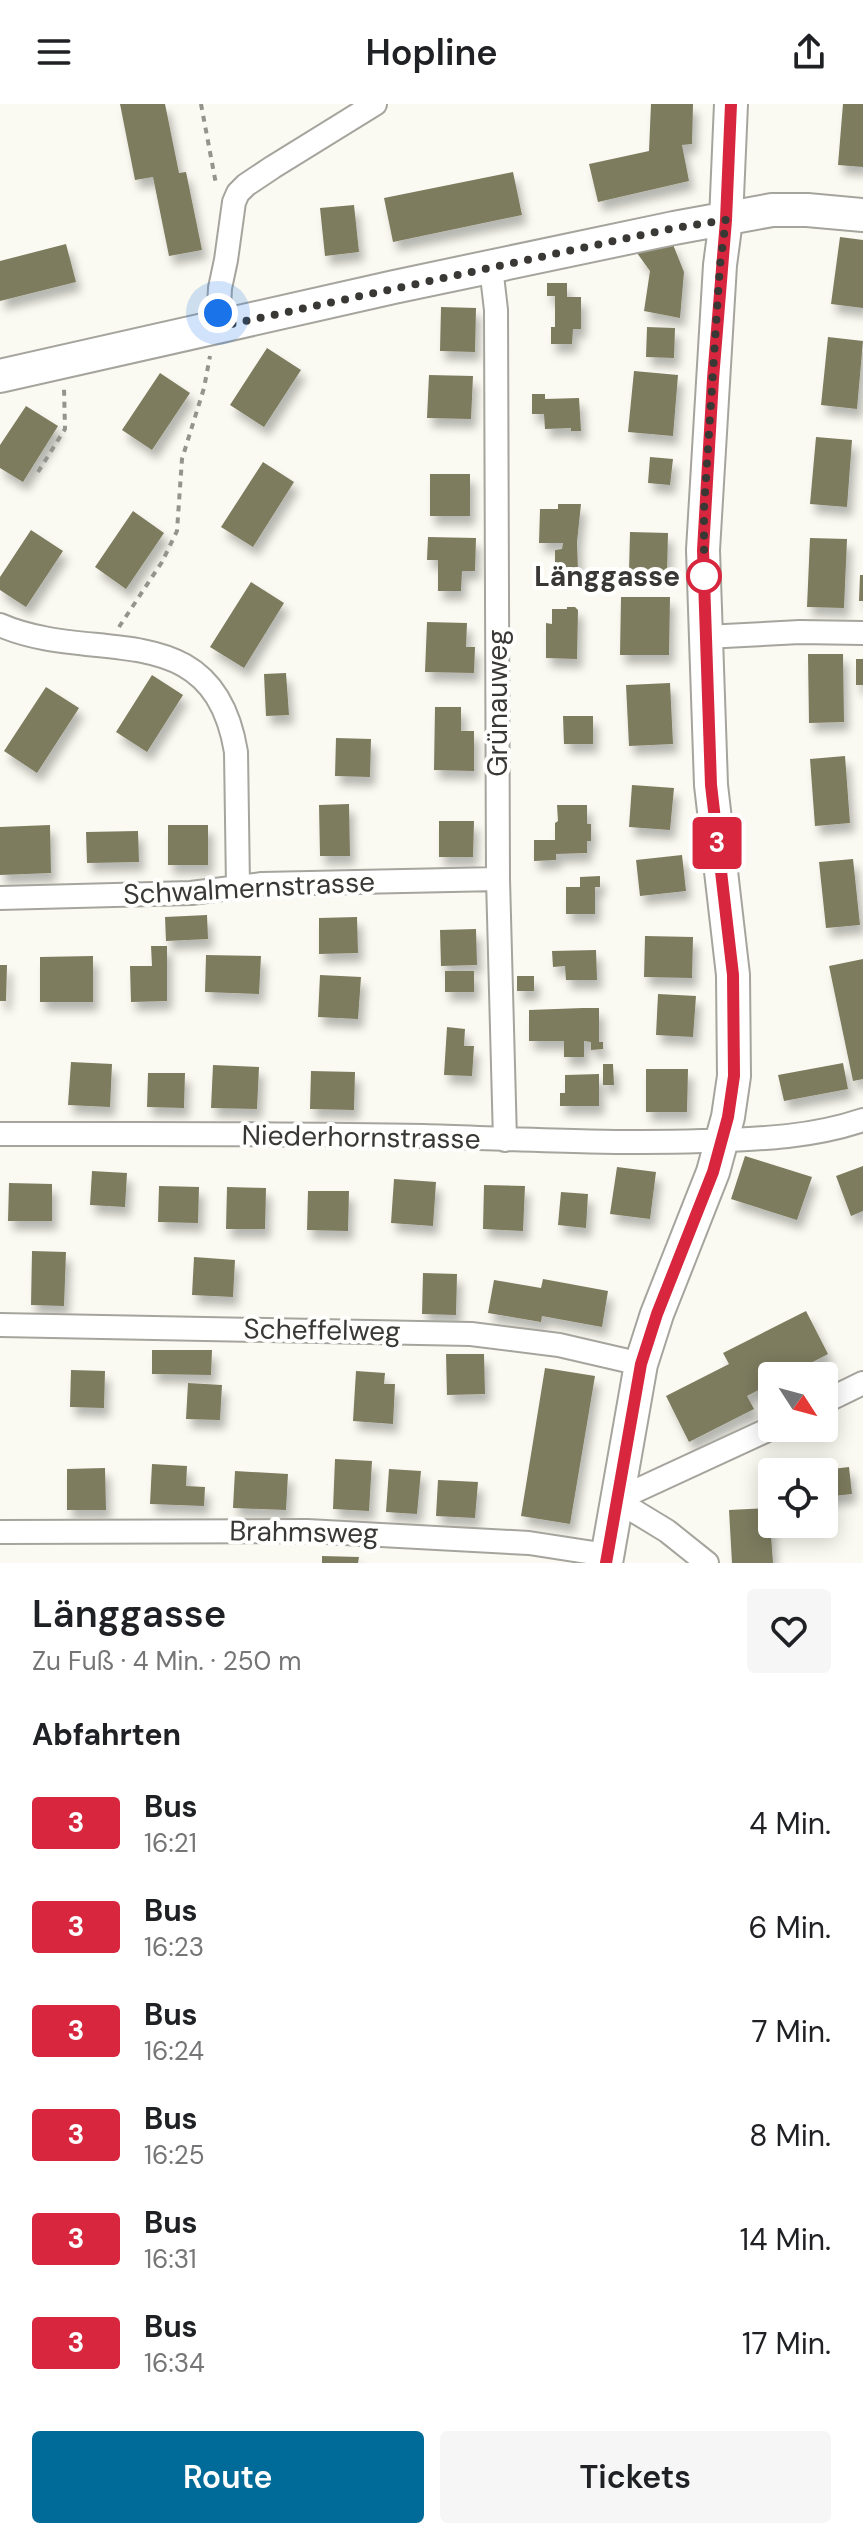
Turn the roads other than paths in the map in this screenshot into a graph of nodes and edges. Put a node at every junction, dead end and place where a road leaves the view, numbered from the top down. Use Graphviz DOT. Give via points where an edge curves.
graph roads {
  1 [pos="375,104"];
  2 [pos="731,104"];
  3 [pos="863,215"];
  4 [pos="726,220"];
  5 [pos="491,267"];
  6 [pos="213,329"];
  7 [pos="0,376"];
  8 [pos="0,625"];
  9 [pos="863,633"];
  10 [pos="705,637"];
  11 [pos="498,879"];
  12 [pos="238,886"];
  13 [pos="0,898"];
  14 [pos="863,1120"];
  15 [pos="0,1134"];
  16 [pos="505,1140"];
  17 [pos="723,1140"];
  18 [pos="0,1325"];
  19 [pos="641,1364"];
  20 [pos="863,1383"];
  21 [pos="838,1395"];
  22 [pos="758,1434"];
  23 [pos="616,1500"];
  24 [pos="0,1532"];
  25 [pos="607,1559"];
  26 [pos="707,1563"];
  1 -- 6 [label="street" via="246,185 234,202"];
  2 -- 4 [label="street"];
  3 -- 4 [label="street" via="772,210"];
  4 -- 5 [label="street"];
  4 -- 10 [label="street" via="704,509"];
  5 -- 6 [label="street"];
  5 -- 11 [label="street, Grünauweg" via="496,310"];
  6 -- 7 [label="street"];
  8 -- 12 [label="street" via="57,641 163,655 213,688 233,731 236,752"];
  9 -- 10 [label="street"];
  10 -- 17 [label="street" via="713,805 735,999 734,1076"];
  11 -- 12 [label="street, Schwalmernstrasse"];
  11 -- 16 [label="street, Grünauweg"];
  12 -- 13 [label="street, Schwalmernstrasse" via="191,893"];
  14 -- 17 [label="street, Niederhornstrasse" via="765,1140"];
  15 -- 16 [label="street, Niederhornstrasse"];
  16 -- 17 [label="street, Niederhornstrasse"];
  17 -- 19 [label="street"];
  18 -- 19 [label="street, Scheffelweg" via="471,1334 559,1345"];
  19 -- 23 [label="street"];
  20 -- 21 [label="street"];
  22 -- 23 [label="street"];
  23 -- 25 [label="street"];
  23 -- 26 [label="street"];
  24 -- 25 [label="street, Brahmsweg" via="307,1531 502,1541"];
}
